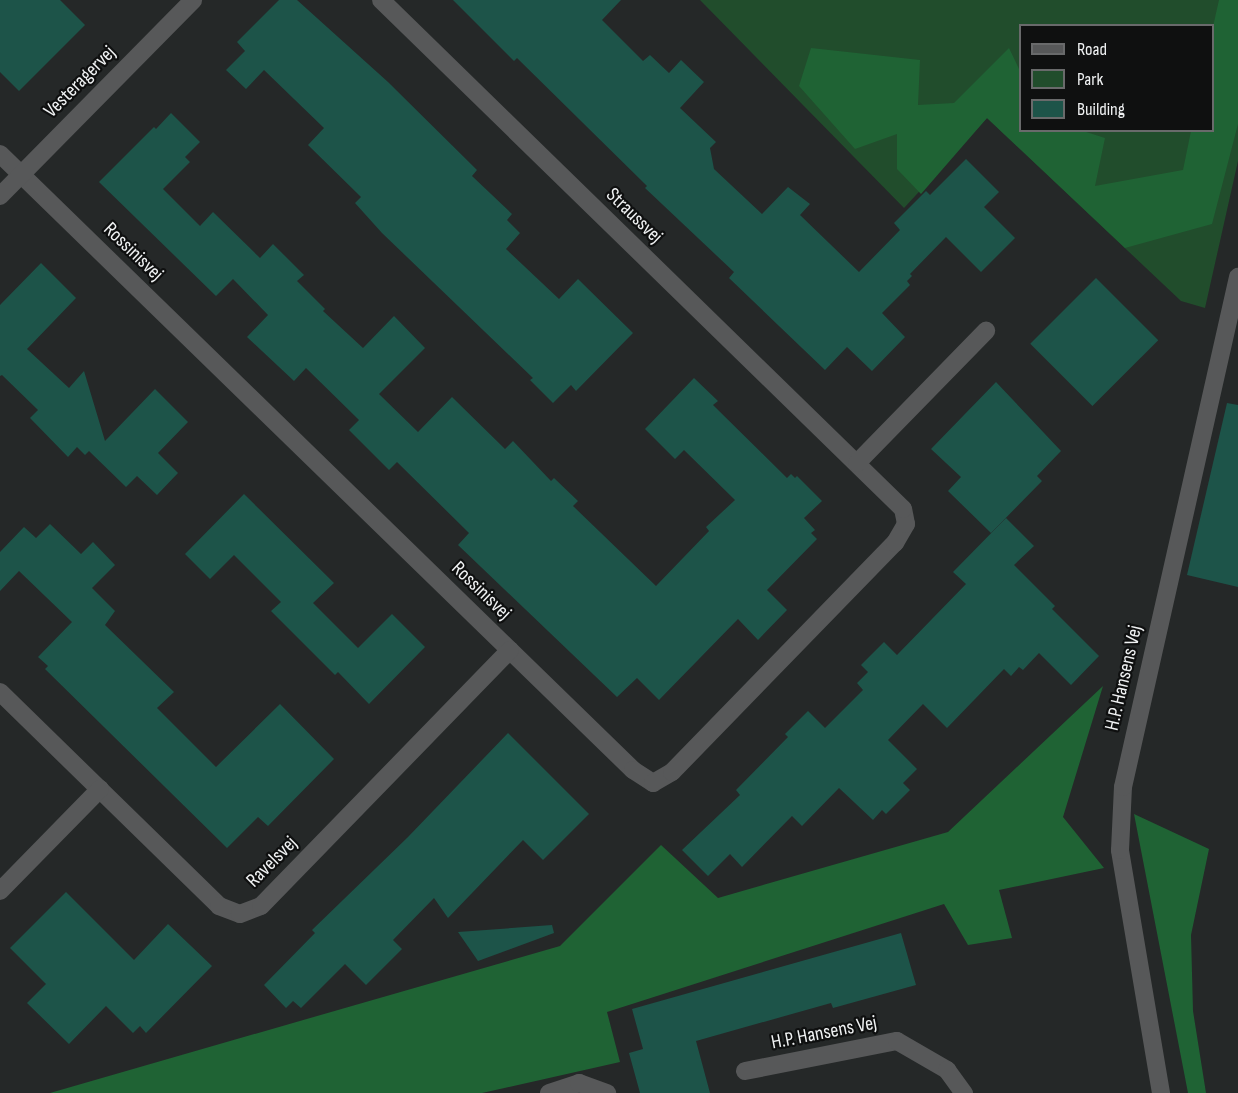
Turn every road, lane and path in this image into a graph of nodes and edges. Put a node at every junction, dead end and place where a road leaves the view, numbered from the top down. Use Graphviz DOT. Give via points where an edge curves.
graph roads {
  1 [pos="193,0"];
  2 [pos="381,0"];
  3 [pos="0,154"];
  4 [pos="21,174"];
  5 [pos="0,196"];
  6 [pos="1238,277"];
  7 [pos="986,331"];
  8 [pos="857,463"];
  9 [pos="906,524"];
  10 [pos="510,650"];
  11 [pos="0,692"];
  12 [pos="100,789"];
  13 [pos="0,891"];
  14 [pos="745,1071"];
  15 [pos="549,1093"];
  16 [pos="607,1093"];
  17 [pos="964,1093"];
  18 [pos="1158,1093"];
  1 -- 4 [label="street, Vesteragervej"];
  2 -- 8 [label="street, Straussvej"];
  3 -- 4 [label="street, Rossinisvej"];
  4 -- 5 [label="street, Vesteragervej"];
  4 -- 10 [label="street, Rossinisvej"];
  6 -- 18 [label="street, H.P. Hansens Vej" via="1123,788 1120,849"];
  7 -- 8 [label="street"];
  8 -- 9 [label="street, Straussvej" via="903,509"];
  9 -- 10 [label="street, Rossinisvej" via="895,543 680,764 653,783 633,770"];
  10 -- 12 [label="street, Ravelsvej" via="261,906 240,914 219,906"];
  11 -- 12 [label="street, Ravelsvej"];
  12 -- 13 [label="street"];
  14 -- 17 [label="street, H.P. Hansens Vej" via="897,1041 947,1070"];
  15 -- 16 [label="street" via="579,1083"];
}
